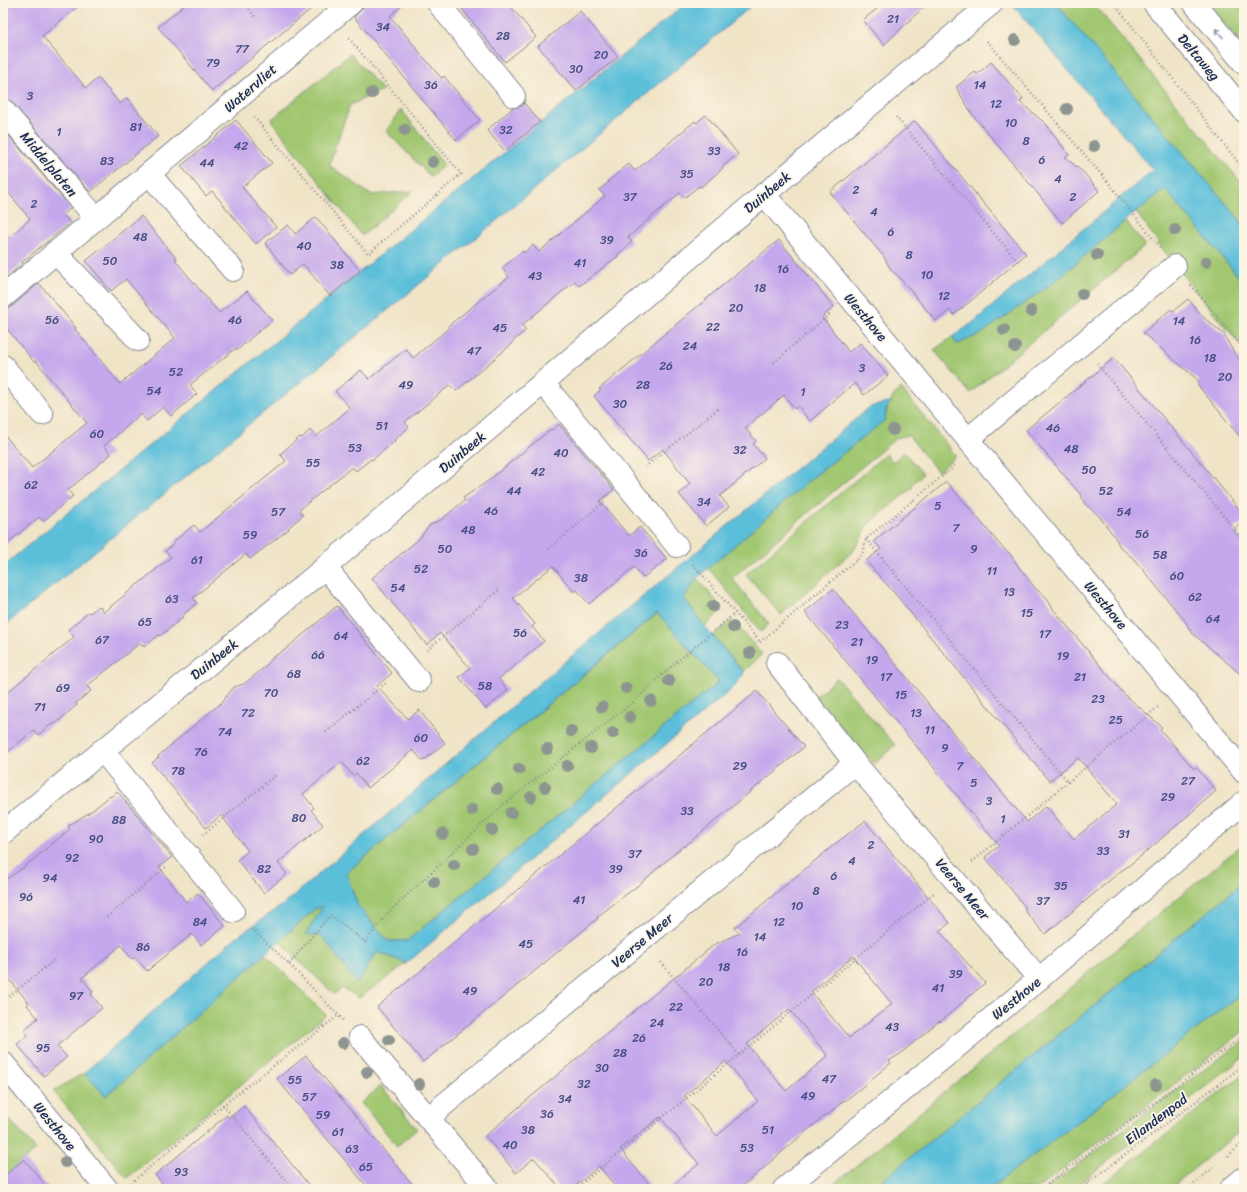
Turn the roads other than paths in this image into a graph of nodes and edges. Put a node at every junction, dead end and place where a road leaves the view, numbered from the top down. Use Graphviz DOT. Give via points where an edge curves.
graph roads {
  1 [pos="351,3"];
  2 [pos="438,3"];
  3 [pos="1154,3"];
  4 [pos="1194,3"];
  5 [pos="982,12"];
  6 [pos="1244,63"];
  7 [pos="514,96"];
  8 [pos="3,110"];
  9 [pos="1244,111"];
  10 [pos="149,174"];
  11 [pos="764,194"];
  12 [pos="96,218"];
  13 [pos="55,252"];
  14 [pos="1175,266"];
  15 [pos="233,270"];
  16 [pos="3,296"];
  17 [pos="138,340"];
  18 [pos="3,366"];
  19 [pos="543,383"];
  20 [pos="42,414"];
  21 [pos="968,439"];
  22 [pos="677,546"];
  23 [pos="325,567"];
  24 [pos="777,663"];
  25 [pos="420,681"];
  26 [pos="102,750"];
  27 [pos="855,763"];
  28 [pos="1244,772"];
  29 [pos="1244,802"];
  30 [pos="3,833"];
  31 [pos="233,911"];
  32 [pos="1039,979"];
  33 [pos="360,1037"];
  34 [pos="3,1063"];
  35 [pos="428,1118"];
  36 [pos="1244,1178"];
  37 [pos="107,1189"];
  38 [pos="488,1189"];
  39 [pos="784,1189"];
  40 [pos="1231,1189"];
  1 -- 10 [label="street, Watervliet"];
  2 -- 7 [label="street"];
  3 -- 9 [label="street, Deltaweg"];
  6 -- 4 [label="street, one-way"];
  5 -- 11 [label="street, Duinbeek"];
  8 -- 12 [label="street, Middelplaten"];
  10 -- 12 [label="street, Watervliet"];
  10 -- 15 [label="street"];
  11 -- 19 [label="street, Duinbeek"];
  11 -- 21 [label="street, Westhove"];
  12 -- 13 [label="street, Watervliet"];
  13 -- 16 [label="street, Watervliet"];
  13 -- 17 [label="street"];
  14 -- 21 [label="street"];
  18 -- 20 [label="street"];
  19 -- 22 [label="street"];
  19 -- 23 [label="street, Duinbeek"];
  21 -- 28 [label="street, Westhove"];
  23 -- 25 [label="street"];
  23 -- 26 [label="street, Duinbeek"];
  24 -- 27 [label="street, Veerse Meer"];
  26 -- 30 [label="street, Duinbeek"];
  26 -- 31 [label="street"];
  27 -- 32 [label="street, Veerse Meer"];
  27 -- 35 [label="street, Veerse Meer"];
  29 -- 32 [label="street, Westhove"];
  32 -- 39 [label="street, Westhove"];
  33 -- 35 [label="street"];
  34 -- 37 [label="street, Westhove"];
  35 -- 38 [label="street"];
  36 -- 40 [label="street"];
}
